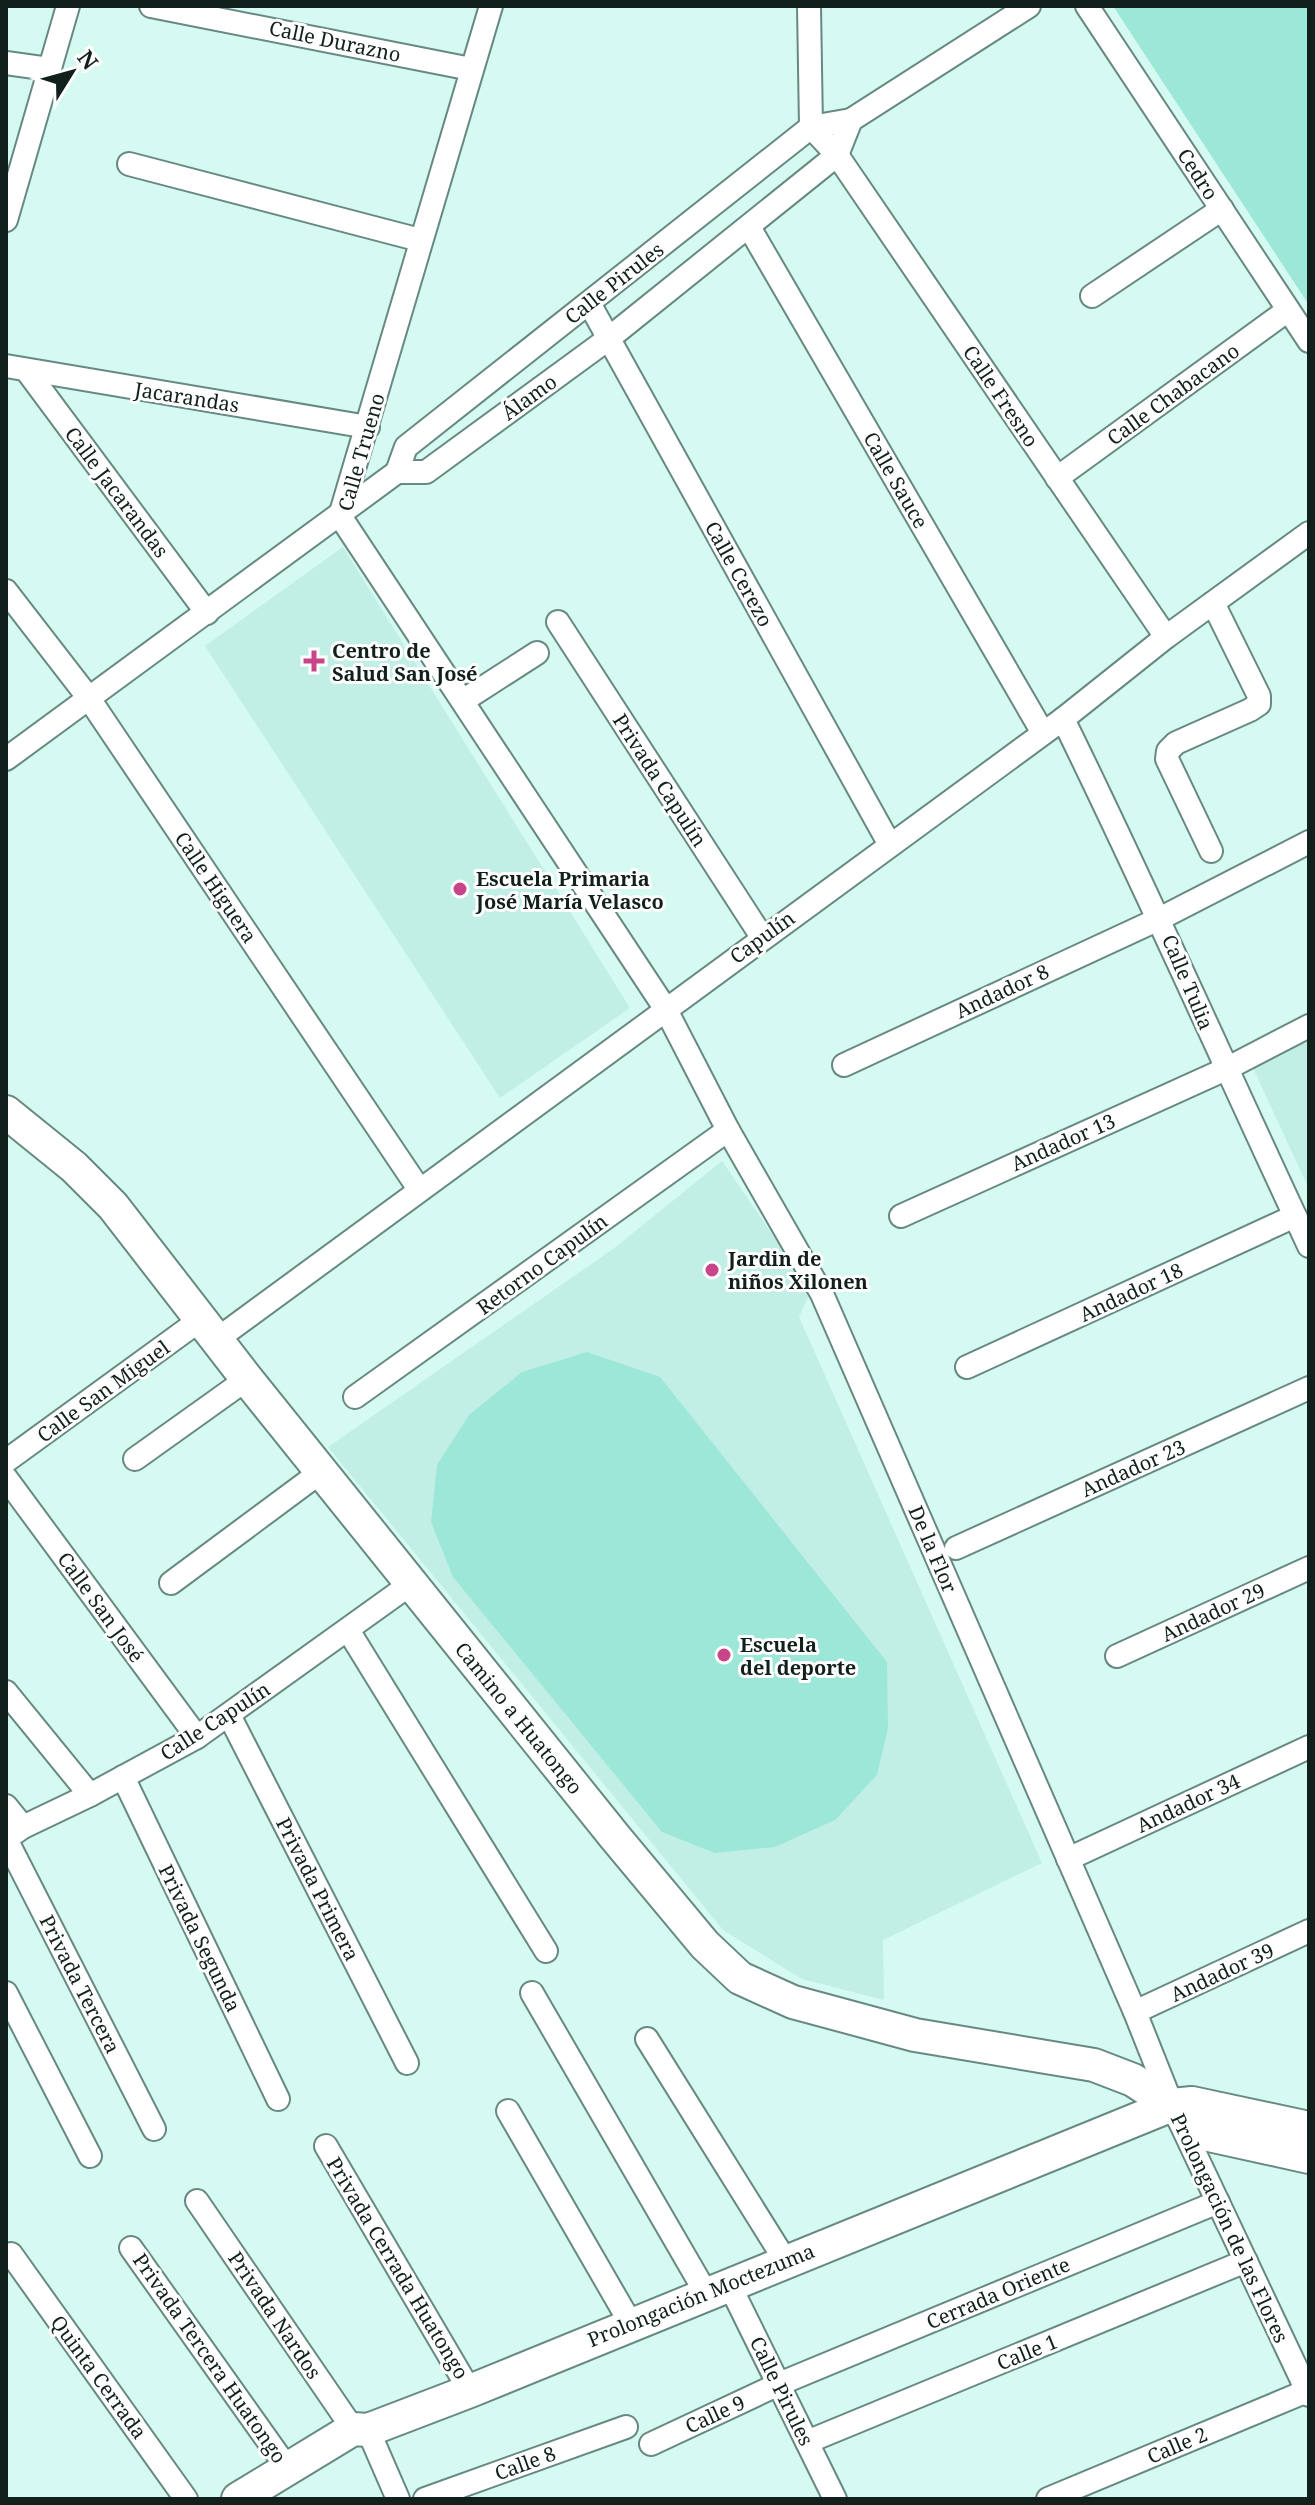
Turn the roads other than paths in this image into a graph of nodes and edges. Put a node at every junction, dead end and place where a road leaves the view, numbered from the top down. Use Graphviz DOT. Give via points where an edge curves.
graph roads {
  1 [pos="68,6"];
  2 [pos="151,6"];
  3 [pos="491,6"];
  4 [pos="809,6"];
  5 [pos="1029,6"];
  6 [pos="1087,6"];
  7 [pos="222,12"];
  8 [pos="6,63"];
  9 [pos="49,69"];
  10 [pos="471,69"];
  11 [pos="851,120"];
  12 [pos="811,127"];
  13 [pos="837,155"];
  14 [pos="129,164"];
  15 [pos="10,191"];
  16 [pos="1222,209"];
  17 [pos="6,220"];
  18 [pos="749,227"];
  19 [pos="420,240"];
  20 [pos="1092,296"];
  21 [pos="589,303"];
  22 [pos="1288,310"];
  23 [pos="608,339"];
  24 [pos="1309,341"];
  25 [pos="17,368"];
  26 [pos="368,427"];
  27 [pos="397,472"];
  28 [pos="1057,478"];
  29 [pos="340,516"];
  30 [pos="1309,533"];
  31 [pos="6,591"];
  32 [pos="1213,603"];
  33 [pos="207,613"];
  34 [pos="558,622"];
  35 [pos="1166,637"];
  36 [pos="537,653"];
  37 [pos="88,697"];
  38 [pos="464,700"];
  39 [pos="1063,719"];
  40 [pos="1043,733"];
  41 [pos="6,759"];
  42 [pos="1309,842"];
  43 [pos="890,845"];
  44 [pos="1211,851"];
  45 [pos="1161,918"];
  46 [pos="762,937"];
  47 [pos="665,1008"];
  48 [pos="1309,1026"];
  49 [pos="844,1065"];
  50 [pos="1226,1069"];
  51 [pos="6,1112"];
  52 [pos="728,1130"];
  53 [pos="419,1189"];
  54 [pos="901,1216"];
  55 [pos="1295,1216"];
  56 [pos="1308,1241"];
  57 [pos="208,1330"];
  58 [pos="967,1367"];
  59 [pos="247,1379"];
  60 [pos="1309,1388"];
  61 [pos="355,1397"];
  62 [pos="135,1459"];
  63 [pos="6,1461"];
  64 [pos="322,1471"];
  65 [pos="6,1478"];
  66 [pos="956,1548"];
  67 [pos="1309,1568"];
  68 [pos="171,1583"];
  69 [pos="412,1583"];
  70 [pos="348,1630"];
  71 [pos="1117,1656"];
  72 [pos="6,1692"];
  73 [pos="229,1715"];
  74 [pos="197,1737"];
  75 [pos="1309,1747"];
  76 [pos="123,1777"];
  77 [pos="90,1795"];
  78 [pos="6,1806"];
  79 [pos="12,1835"];
  80 [pos="1068,1859"];
  81 [pos="1309,1931"];
  82 [pos="546,1951"];
  83 [pos="6,1993"];
  84 [pos="532,1993"];
  85 [pos="1135,2012"];
  86 [pos="647,2039"];
  87 [pos="407,2063"];
  88 [pos="278,2099"];
  89 [pos="1172,2105"];
  90 [pos="508,2111"];
  91 [pos="1309,2128"];
  92 [pos="154,2129"];
  93 [pos="326,2146"];
  94 [pos="90,2156"];
  95 [pos="1309,2157"];
  96 [pos="197,2201"];
  97 [pos="1218,2202"];
  98 [pos="131,2248"];
  99 [pos="11,2254"];
  100 [pos="785,2260"];
  101 [pos="1246,2261"];
  102 [pos="717,2288"];
  103 [pos="631,2324"];
  104 [pos="1299,2348"];
  105 [pos="779,2384"];
  106 [pos="470,2391"];
  107 [pos="1308,2393"];
  108 [pos="626,2427"];
  109 [pos="360,2430"];
  110 [pos="807,2442"];
  111 [pos="651,2444"];
  112 [pos="288,2469"];
  113 [pos="186,2499"];
  114 [pos="238,2499"];
  115 [pos="398,2499"];
  116 [pos="425,2499"];
  117 [pos="835,2499"];
  118 [pos="1048,2499"];
  1 -- 9 [label="street"];
  2 -- 7 [label="street, Calle Durazno"];
  3 -- 10 [label="street, Calle Trueno"];
  4 -- 12 [label="street"];
  5 -- 11 [label="street"];
  6 -- 16 [label="street, Cedro"];
  7 -- 10 [label="street, Calle Durazno"];
  8 -- 9 [label="street"];
  9 -- 15 [label="street"];
  10 -- 19 [label="street, Calle Trueno"];
  11 -- 12 [label="street, Calle Pirules"];
  11 -- 13 [label="street, Álamo"];
  12 -- 13 [label="street, Calle Fresno"];
  12 -- 21 [label="street, Calle Pirules"];
  13 -- 18 [label="street, Álamo"];
  13 -- 28 [label="street, Calle Fresno"];
  14 -- 19 [label="street"];
  15 -- 17 [label="street"];
  16 -- 20 [label="street"];
  16 -- 22 [label="street, Cedro"];
  18 -- 23 [label="street, Álamo"];
  18 -- 40 [label="street, Calle Sauce"];
  19 -- 26 [label="street, Calle Trueno"];
  21 -- 23 [label="street, Calle Cerezo"];
  21 -- 27 [label="street, Calle Pirules" via="406,447"];
  22 -- 24 [label="street, Cedro"];
  22 -- 28 [label="street, Calle Chabacano"];
  23 -- 27 [label="street, Álamo" via="426,472"];
  23 -- 43 [label="street, Calle Cerezo"];
  25 -- 26 [label="street, Jacarandas"];
  25 -- 33 [label="street, Calle Jacarandas"];
  26 -- 29 [label="street, Calle Trueno"];
  27 -- 29 [label="street, Álamo"];
  28 -- 35 [label="street, Calle Fresno"];
  29 -- 33 [label="street, Álamo"];
  29 -- 38 [label="street, Calle Trueno"];
  30 -- 32 [label="street, Capulín"];
  31 -- 37 [label="street, Calle Higuera"];
  32 -- 35 [label="street, Capulín"];
  32 -- 44 [label="street" via="1259,704 1168,751 1167,759"];
  33 -- 37 [label="street, Álamo"];
  34 -- 46 [label="street, Privada Capulín"];
  35 -- 39 [label="street, Capulín"];
  36 -- 38 [label="street"];
  37 -- 41 [label="street, Álamo"];
  37 -- 53 [label="street, Calle Higuera"];
  38 -- 47 [label="street, Calle Trueno"];
  39 -- 40 [label="street, Capulín"];
  39 -- 45 [label="street, Calle Tulia"];
  40 -- 43 [label="street, Capulín"];
  42 -- 45 [label="street, Andador 8"];
  43 -- 46 [label="street, Capulín"];
  45 -- 49 [label="street, Andador 8"];
  45 -- 50 [label="street, Calle Tulia"];
  46 -- 47 [label="street, Capulín"];
  47 -- 52 [label="street, De la Flor"];
  47 -- 53 [label="street, Capulín"];
  48 -- 50 [label="street, Andador 13"];
  50 -- 54 [label="street, Andador 13"];
  50 -- 55 [label="street, Calle Tulia"];
  51 -- 57 [label="main road, Camino a Huatongo" via="113,1206"];
  52 -- 61 [label="street, Retorno Capulín"];
  52 -- 80 [label="street, De la Flor" via="822,1294"];
  53 -- 57 [label="street, Capulín"];
  55 -- 56 [label="street, Calle Tulia"];
  55 -- 58 [label="street, Andador 18"];
  57 -- 59 [label="main road, Camino a Huatongo"];
  57 -- 63 [label="street, Calle San Miguel"];
  59 -- 62 [label="street"];
  59 -- 64 [label="main road, Camino a Huatongo"];
  60 -- 66 [label="street, Andador 23"];
  64 -- 68 [label="street"];
  64 -- 69 [label="main road, Camino a Huatongo"];
  65 -- 74 [label="street, Calle San José"];
  67 -- 71 [label="street, Andador 29"];
  69 -- 70 [label="street, Calle Capulín"];
  69 -- 89 [label="main road, Camino a Huatongo" via="615,1837 705,1945 740,1978 793,2002 915,2035 1094,2065 1133,2080"];
  70 -- 73 [label="street, Calle Capulín"];
  70 -- 82 [label="street"];
  72 -- 77 [label="street"];
  73 -- 74 [label="street, Calle Capulín"];
  73 -- 87 [label="street, Privada Primera"];
  74 -- 76 [label="street, Calle Capulín"];
  75 -- 80 [label="street, Andador 34"];
  76 -- 77 [label="street, Calle Capulín"];
  76 -- 88 [label="street, Privada Segunda"];
  77 -- 79 [label="street, Calle Capulín"];
  78 -- 79 [label="street, Privada Tercera"];
  79 -- 92 [label="street, Privada Tercera"];
  80 -- 85 [label="street, De la Flor"];
  81 -- 85 [label="street, Andador 39"];
  83 -- 94 [label="street"];
  84 -- 102 [label="street, Calle Pirules"];
  85 -- 89 [label="street, De la Flor"];
  86 -- 100 [label="street"];
  89 -- 91 [label="main road, Prolongación Moctezuma" via="1192,2103"];
  89 -- 95 [label="main road" via="1200,2133"];
  89 -- 97 [label="street, Prolongación de las Flores"];
  89 -- 100 [label="main road, Prolongación Moctezuma"];
  90 -- 103 [label="street"];
  93 -- 106 [label="street, Privada Cerrada Huatongo"];
  96 -- 109 [label="street, Privada Nardos"];
  97 -- 101 [label="street, Prolongación de las Flores"];
  97 -- 105 [label="street, Cerrada Oriente"];
  98 -- 112 [label="street, Privada Tercera Huatongo"];
  99 -- 113 [label="street, Quinta Cerrada"];
  100 -- 102 [label="main road, Prolongación Moctezuma"];
  101 -- 104 [label="street, Prolongación de las Flores"];
  101 -- 110 [label="street, Calle 1"];
  102 -- 103 [label="main road, Prolongación Moctezuma"];
  102 -- 105 [label="street, Calle Pirules"];
  103 -- 106 [label="main road, Prolongación Moctezuma"];
  104 -- 107 [label="street, Prolongación de las Flores"];
  105 -- 110 [label="street, Calle Pirules"];
  105 -- 111 [label="street, Calle 9"];
  106 -- 109 [label="main road, Prolongación Moctezuma"];
  107 -- 118 [label="street, Calle 2"];
  108 -- 116 [label="street, Calle 8"];
  109 -- 112 [label="main road, Prolongación Moctezuma"];
  109 -- 115 [label="street, Privada Nardos"];
  110 -- 117 [label="street, Calle Pirules"];
  112 -- 114 [label="main road, Prolongación Moctezuma"];
}
